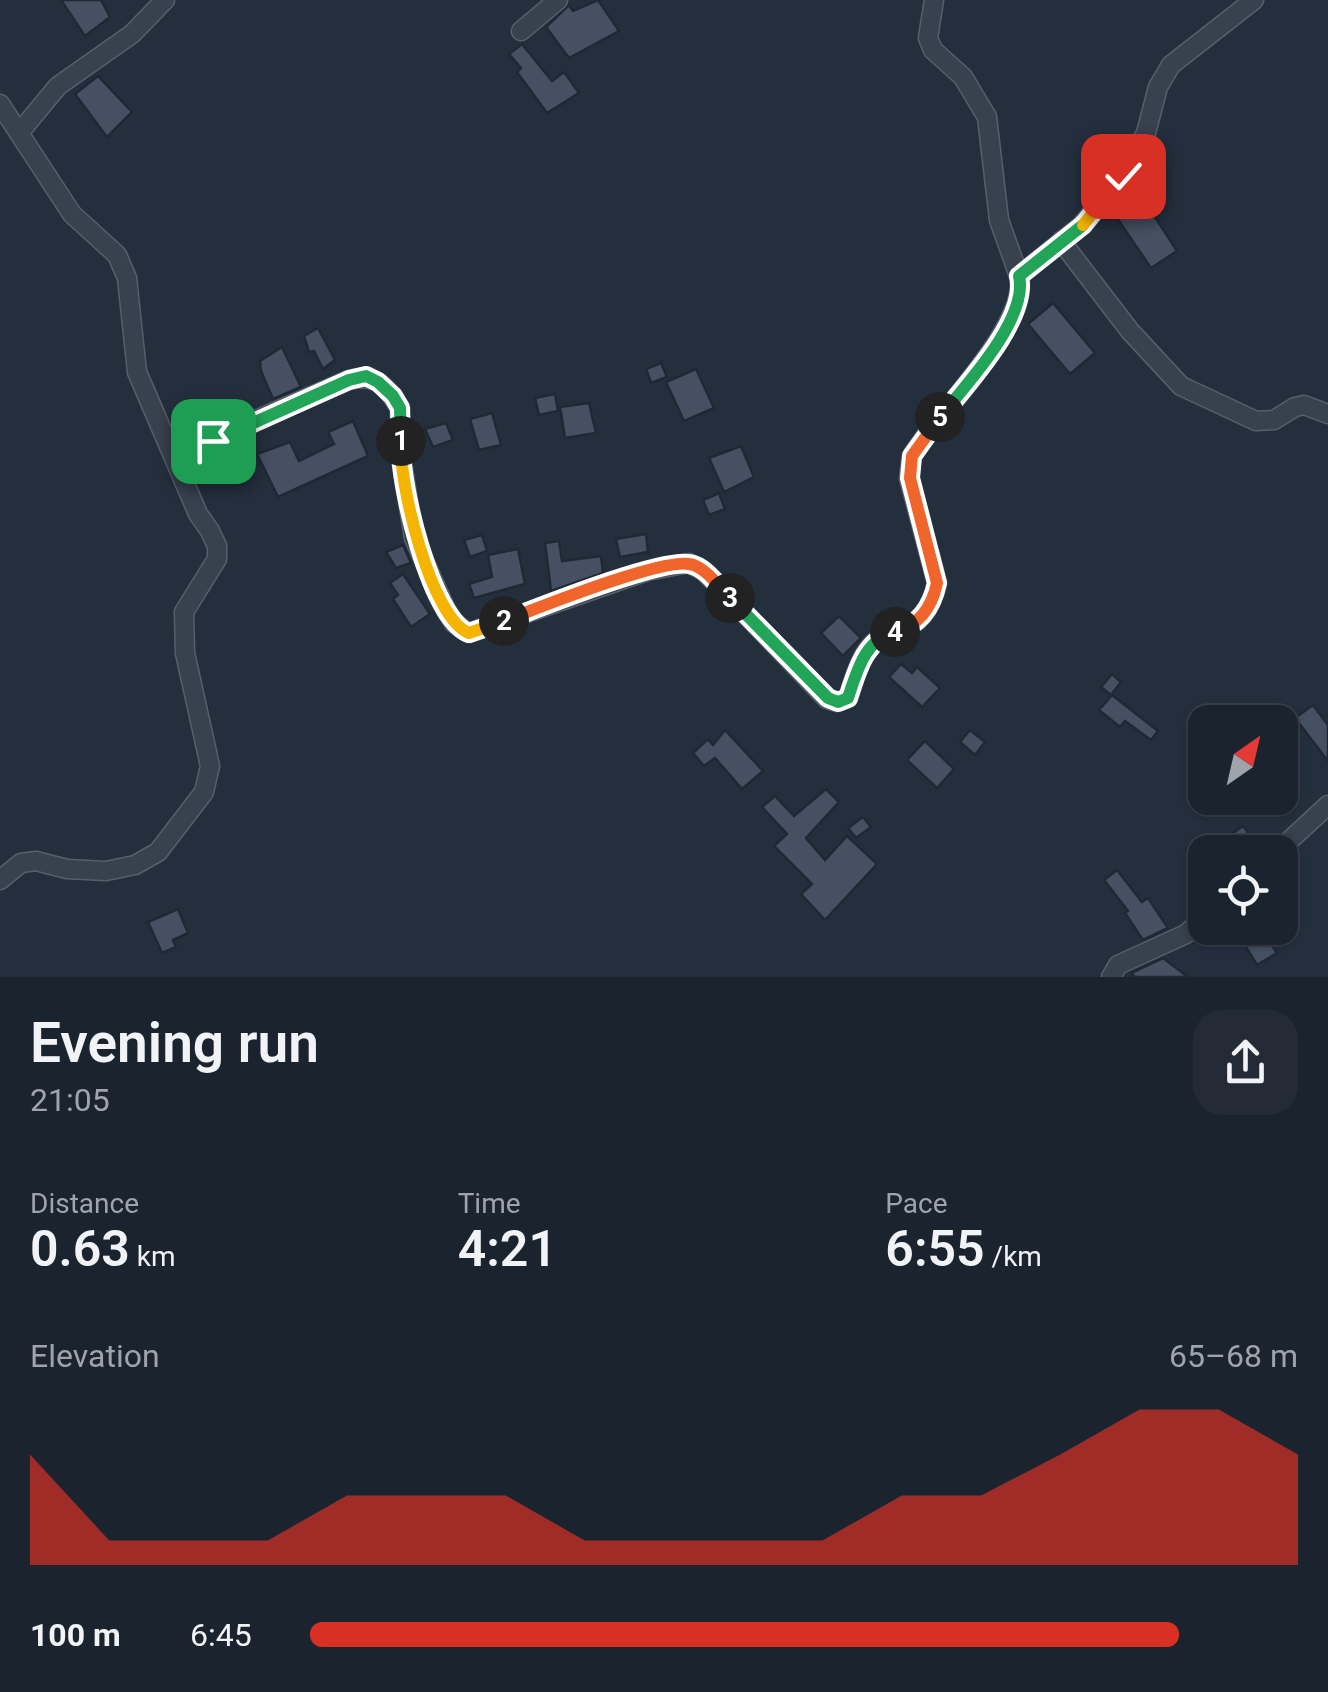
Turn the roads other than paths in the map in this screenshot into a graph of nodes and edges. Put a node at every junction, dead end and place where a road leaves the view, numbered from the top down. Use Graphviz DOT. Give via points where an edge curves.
graph roads {
  1 [pos="166,0"];
  2 [pos="558,0"];
  3 [pos="934,0"];
  4 [pos="1254,0"];
  5 [pos="521,31"];
  6 [pos="0,104"];
  7 [pos="19,133"];
  8 [pos="1061,241"];
  9 [pos="1019,276"];
  10 [pos="1328,414"];
  11 [pos="176,460"];
  12 [pos="1328,804"];
  13 [pos="1295,835"];
  14 [pos="0,880"];
  15 [pos="1188,932"];
  16 [pos="1111,977"];
  1 -- 7 [label="street" via="132,34 58,86"];
  2 -- 5 [label="street"];
  3 -- 9 [label="street" via="928,38 987,117 999,220"];
  4 -- 8 [label="street" via="1171,64 1123,176"];
  6 -- 7 [label="street"];
  7 -- 11 [label="street" via="72,214 118,255 127,278 137,372"];
  8 -- 9 [label="street"];
  8 -- 10 [label="street" via="1181,386 1256,421 1304,406"];
  9 -- 11 [label="street" via="1020,298 998,341 912,456 910,478 937,583 934,599 922,618 870,646 848,698 838,702 704,571 689,564 647,571 469,633 461,630 414,538 400,408 366,376"];
  11 -- 14 [label="street" via="216,546 217,559 184,612 185,653 210,766 204,792 158,852 135,865 106,871 36,861 21,863"];
  12 -- 13 [label="street"];
  15 -- 16 [label="street" via="1118,965"];
}
